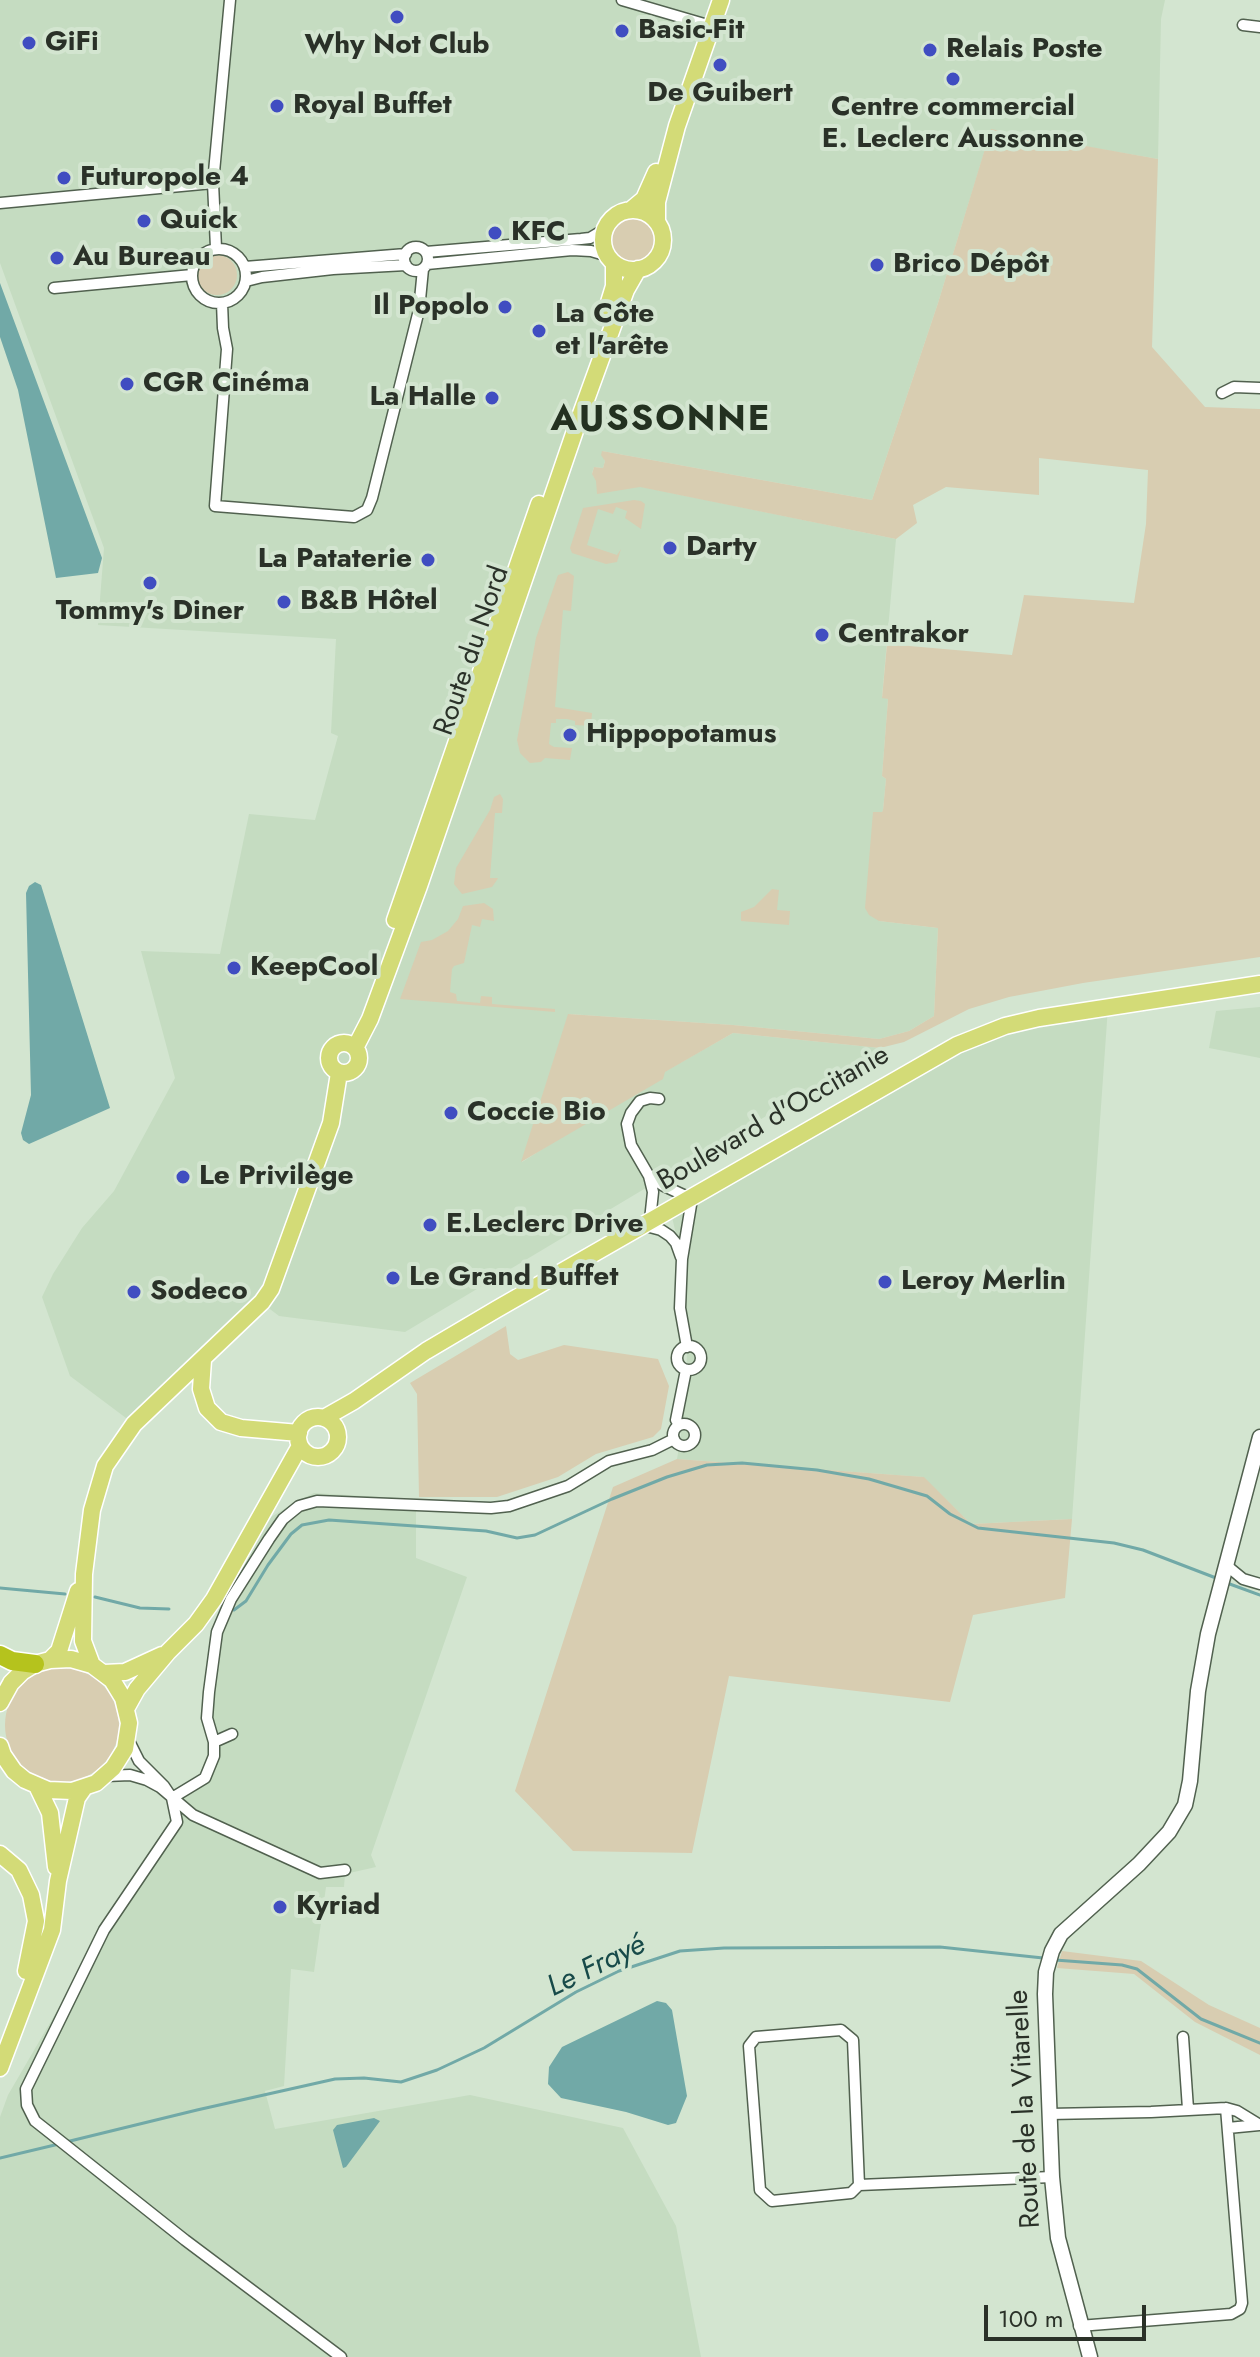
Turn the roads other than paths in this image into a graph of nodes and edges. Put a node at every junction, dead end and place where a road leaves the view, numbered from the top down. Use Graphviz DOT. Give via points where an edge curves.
graph roads {
  1 [pos="230,0"];
  2 [pos="622,0"];
  3 [pos="721,0"];
  4 [pos="1243,25"];
  5 [pos="711,26"];
  6 [pos="1260,27"];
  7 [pos="677,126"];
  8 [pos="213,183"];
  9 [pos="0,203"];
  10 [pos="632,209"];
  11 [pos="657,221"];
  12 [pos="605,229"];
  13 [pos="216,248"];
  14 [pos="426,252"];
  15 [pos="611,260"];
  16 [pos="408,263"];
  17 [pos="425,266"];
  18 [pos="245,267"];
  19 [pos="638,269"];
  20 [pos="192,275"];
  21 [pos="246,281"];
  22 [pos="54,288"];
  23 [pos="420,300"];
  24 [pos="222,303"];
  25 [pos="1260,388"];
  26 [pos="1222,393"];
  27 [pos="1260,984"];
  28 [pos="351,1046"];
  29 [pos="339,1073"];
  30 [pos="659,1099"];
  31 [pos="649,1176"];
  32 [pos="690,1198"];
  33 [pos="646,1223"];
  34 [pos="682,1259"];
  35 [pos="687,1347"];
  36 [pos="203,1360"];
  37 [pos="686,1370"];
  38 [pos="330,1423"];
  39 [pos="679,1425"];
  40 [pos="1260,1437"];
  41 [pos="674,1439"];
  42 [pos="304,1445"];
  43 [pos="1225,1568"];
  44 [pos="84,1574"];
  45 [pos="1260,1584"];
  46 [pos="168,1652"];
  47 [pos="0,1655"];
  48 [pos="42,1662"];
  49 [pos="98,1669"];
  50 [pos="0,1703"];
  51 [pos="127,1707"];
  52 [pos="232,1734"];
  53 [pos="128,1739"];
  54 [pos="214,1742"];
  55 [pos="0,1746"];
  56 [pos="7,1770"];
  57 [pos="106,1776"];
  58 [pos="37,1786"];
  59 [pos="84,1788"];
  60 [pos="172,1798"];
  61 [pos="0,1854"];
  62 [pos="345,1870"];
  63 [pos="58,1881"];
  64 [pos="1183,2037"];
  65 [pos="1,2065"];
  66 [pos="1226,2108"];
  67 [pos="1188,2109"];
  68 [pos="1049,2114"];
  69 [pos="1259,2125"];
  70 [pos="1228,2128"];
  71 [pos="1052,2177"];
  72 [pos="859,2185"];
  73 [pos="1079,2326"];
  74 [pos="341,2357"];
  75 [pos="1090,2357"];
  1 -- 8 [label="street"];
  2 -- 5 [label="street"];
  3 -- 5 [label="main road"];
  4 -- 6 [label="street"];
  5 -- 7 [label="main road"];
  7 -- 10 [label="main road" via="648,193"];
  7 -- 11 [label="main road"];
  8 -- 9 [label="street"];
  8 -- 13 [label="street"];
  10 -- 11 [label="main road"];
  10 -- 12 [label="main road" via="618,213"];
  11 -- 19 [label="main road" via="663,247 655,261"];
  12 -- 14 [label="street" via="590,238"];
  12 -- 15 [label="main road" via="603,243"];
  13 -- 18 [label="street" via="237,255"];
  13 -- 20 [label="street" via="197,259"];
  14 -- 16 [label="street" via="410,249"];
  14 -- 17 [label="street"];
  15 -- 17 [label="street" via="572,250"];
  15 -- 19 [label="main road"];
  15 -- 28 [label="main road, Route du Nord" via="612,294"];
  16 -- 17 [label="street"];
  16 -- 18 [label="street"];
  16 -- 21 [label="street"];
  16 -- 23 [label="street"];
  17 -- 23 [label="street"];
  18 -- 21 [label="street"];
  19 -- 28 [label="main road, Route du Nord" via="578,422 370,1019"];
  20 -- 22 [label="street"];
  20 -- 24 [label="street" via="203,298"];
  21 -- 24 [label="street" via="237,296"];
  23 -- 24 [label="street" via="370,505 354,517 215,506 227,349"];
  25 -- 26 [label="street" via="1234,387"];
  27 -- 32 [label="main road, Boulevard d'Occitanie" via="1005,1026 957,1045"];
  28 -- 29 [label="main road" via="359,1057 357,1066"];
  28 -- 29 [label="main road" via="337,1044 328,1058"];
  29 -- 36 [label="main road" via="331,1123 276,1280 262,1302"];
  30 -- 31 [label="street" via="640,1101 627,1124 631,1145"];
  31 -- 32 [label="street"];
  31 -- 33 [label="street" via="653,1192"];
  32 -- 33 [label="main road, Boulevard d'Occitanie"];
  32 -- 34 [label="street"];
  33 -- 34 [label="street" via="670,1236"];
  33 -- 38 [label="main road, Boulevard d'Occitanie" via="426,1351"];
  34 -- 35 [label="street" via="680,1308"];
  35 -- 37 [label="street" via="679,1351 678,1360"];
  35 -- 37 [label="street" via="696,1348 701,1357 699,1365"];
  36 -- 42 [label="main road" via="201,1389 207,1408 221,1422"];
  36 -- 44 [label="main road" via="134,1424 105,1466 92,1510"];
  37 -- 39 [label="street"];
  38 -- 42 [label="main road, Boulevard d'Occitanie" via="315,1417 303,1423"];
  38 -- 42 [label="main road, Boulevard d'Occitanie" via="336,1448 325,1456"];
  39 -- 41 [label="street"];
  39 -- 41 [label="street" via="691,1427 694,1438 684,1446"];
  40 -- 43 [label="street, Route de la Vitarelle"];
  41 -- 54 [label="street" via="609,1461 568,1486 509,1506 317,1501 299,1506 269,1539 217,1632 207,1718"];
  42 -- 46 [label="main road, Boulevard d'Occitanie" via="214,1599"];
  43 -- 45 [label="street"];
  43 -- 68 [label="street, Route de la Vitarelle" via="1198,1691 1185,1805 1139,1864 1061,1934 1050,1959 1045,1994"];
  44 -- 48 [label="main road" via="59,1651"];
  44 -- 49 [label="main road" via="83,1641"];
  46 -- 49 [label="main road, Boulevard d'Occitanie" via="125,1672"];
  46 -- 51 [label="main road, Boulevard d'Occitanie"];
  47 -- 48 [label="highway"];
  48 -- 49 [label="main road" via="71,1659"];
  48 -- 50 [label="main road" via="22,1672"];
  49 -- 51 [label="main road" via="118,1688"];
  51 -- 53 [label="main road"];
  52 -- 54 [label="street"];
  53 -- 57 [label="main road"];
  53 -- 60 [label="street" via="139,1761"];
  54 -- 60 [label="street" via="205,1778"];
  55 -- 56 [label="main road"];
  56 -- 58 [label="main road"];
  57 -- 59 [label="main road"];
  57 -- 60 [label="street" via="147,1780"];
  58 -- 59 [label="main road" via="60,1792"];
  58 -- 63 [label="main road" via="50,1813"];
  59 -- 63 [label="main road" via="77,1798"];
  60 -- 62 [label="street" via="193,1815 320,1873"];
  60 -- 74 [label="street" via="177,1822 104,1930 26,2089 27,2105 35,2121"];
  61 -- 65 [label="main road" via="19,1870 36,1921"];
  63 -- 65 [label="main road" via="52,1930"];
  64 -- 67 [label="street"];
  66 -- 67 [label="street"];
  66 -- 69 [label="street"];
  66 -- 70 [label="street"];
  67 -- 68 [label="street"];
  68 -- 71 [label="street, Route de la Vitarelle"];
  69 -- 70 [label="street"];
  70 -- 73 [label="street" via="1240,2309 1231,2314"];
  71 -- 72 [label="street"];
  71 -- 73 [label="street, Route de la Vitarelle" via="1058,2238"];
  72 -- 72 [label="street" via="851,2193 772,2201 760,2190 749,2046 756,2037 841,2030 853,2040"];
  73 -- 75 [label="street, Route de la Vitarelle"];
}
